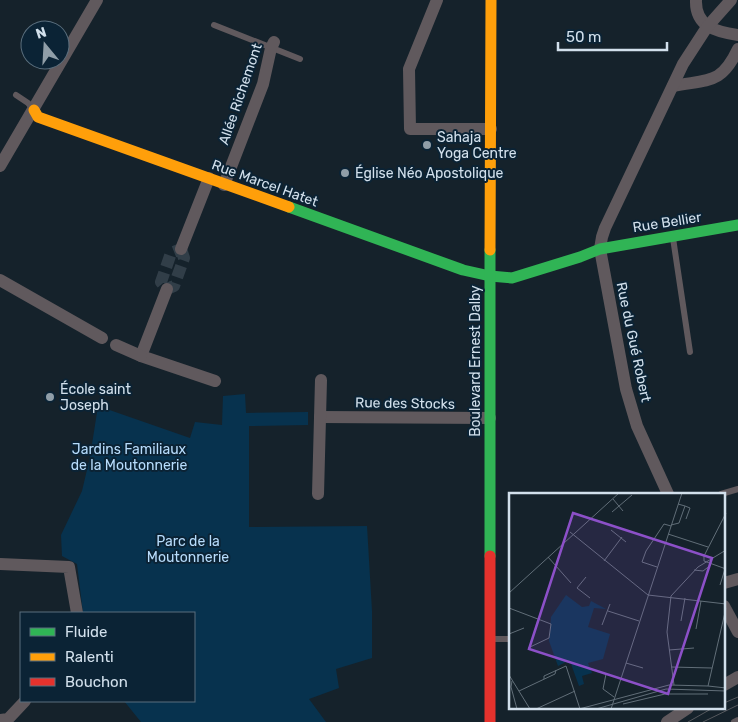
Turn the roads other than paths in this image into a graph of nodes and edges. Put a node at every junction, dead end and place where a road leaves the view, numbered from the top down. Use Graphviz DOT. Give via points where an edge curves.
graph roads {
  1 [pos="96,0"];
  2 [pos="437,0"];
  3 [pos="492,0"];
  4 [pos="731,0"];
  5 [pos="695,1"];
  6 [pos="214,25"];
  7 [pos="707,27"];
  8 [pos="738,35"];
  9 [pos="273,45"];
  10 [pos="738,49"];
  11 [pos="300,59"];
  12 [pos="673,86"];
  13 [pos="16,95"];
  14 [pos="34,110"];
  15 [pos="491,129"];
  16 [pos="0,166"];
  17 [pos="209,178"];
  18 [pos="224,185"];
  19 [pos="738,225"];
  20 [pos="673,237"];
  21 [pos="181,249"];
  22 [pos="600,249"];
  23 [pos="490,276"];
  24 [pos="0,280"];
  25 [pos="167,289"];
  26 [pos="102,338"];
  27 [pos="116,345"];
  28 [pos="690,352"];
  29 [pos="141,356"];
  30 [pos="321,380"];
  31 [pos="215,381"];
  32 [pos="320,417"];
  33 [pos="490,418"];
  34 [pos="738,489"];
  35 [pos="668,493"];
  36 [pos="724,493"];
  37 [pos="318,494"];
  38 [pos="0,564"];
  39 [pos="726,610"];
  40 [pos="77,612"];
  41 [pos="738,632"];
  42 [pos="490,639"];
  43 [pos="509,639"];
  44 [pos="738,677"];
  45 [pos="726,684"];
  46 [pos="25,702"];
  47 [pos="685,710"];
  48 [pos="0,720"];
  49 [pos="738,720"];
  50 [pos="490,722"];
  51 [pos="667,722"];
  52 [pos="734,722"];
  1 -- 14 [label="street"];
  2 -- 15 [label="street" via="409,69 410,129"];
  3 -- 15 [label="street, Boulevard Ernest Dalby"];
  4 -- 7 [label="street"];
  5 -- 7 [label="street" via="697,12"];
  6 -- 9 [label="lane"];
  7 -- 8 [label="street"];
  7 -- 12 [label="street"];
  9 -- 11 [label="lane"];
  9 -- 18 [label="street, Allée Richemont" via="262,84"];
  10 -- 12 [label="street" via="730,65 718,77"];
  12 -- 22 [label="street" via="605,228"];
  13 -- 14 [label="lane"];
  14 -- 16 [label="street"];
  14 -- 17 [label="street, Rue Marcel Hatet" via="38,116"];
  15 -- 23 [label="street, Boulevard Ernest Dalby"];
  17 -- 18 [label="street, Rue Marcel Hatet"];
  17 -- 21 [label="street"];
  18 -- 23 [label="street, Rue Marcel Hatet" via="463,270"];
  19 -- 20 [label="street, Rue Bellier"];
  20 -- 22 [label="street, Rue Bellier"];
  20 -- 28 [label="lane"];
  22 -- 23 [label="street, Rue Marcel Hatet" via="512,278"];
  22 -- 35 [label="street, Rue du Gué Robert" via="626,389 637,426"];
  23 -- 33 [label="street, Boulevard Ernest Dalby"];
  24 -- 26 [label="street"];
  25 -- 29 [label="street"];
  27 -- 29 [label="street"];
  29 -- 31 [label="street"];
  30 -- 32 [label="street"];
  32 -- 33 [label="street, Rue des Stocks"];
  32 -- 37 [label="street"];
  33 -- 42 [label="street, Boulevard Ernest Dalby"];
  34 -- 36 [label="lane"];
  38 -- 40 [label="street" via="69,568"];
  39 -- 41 [label="street"];
  42 -- 43 [label="lane"];
  42 -- 50 [label="street, Boulevard Ernest Dalby"];
  44 -- 45 [label="street"];
  46 -- 48 [label="street" via="8,719"];
  47 -- 51 [label="street"];
  49 -- 52 [label="lane"];
}
